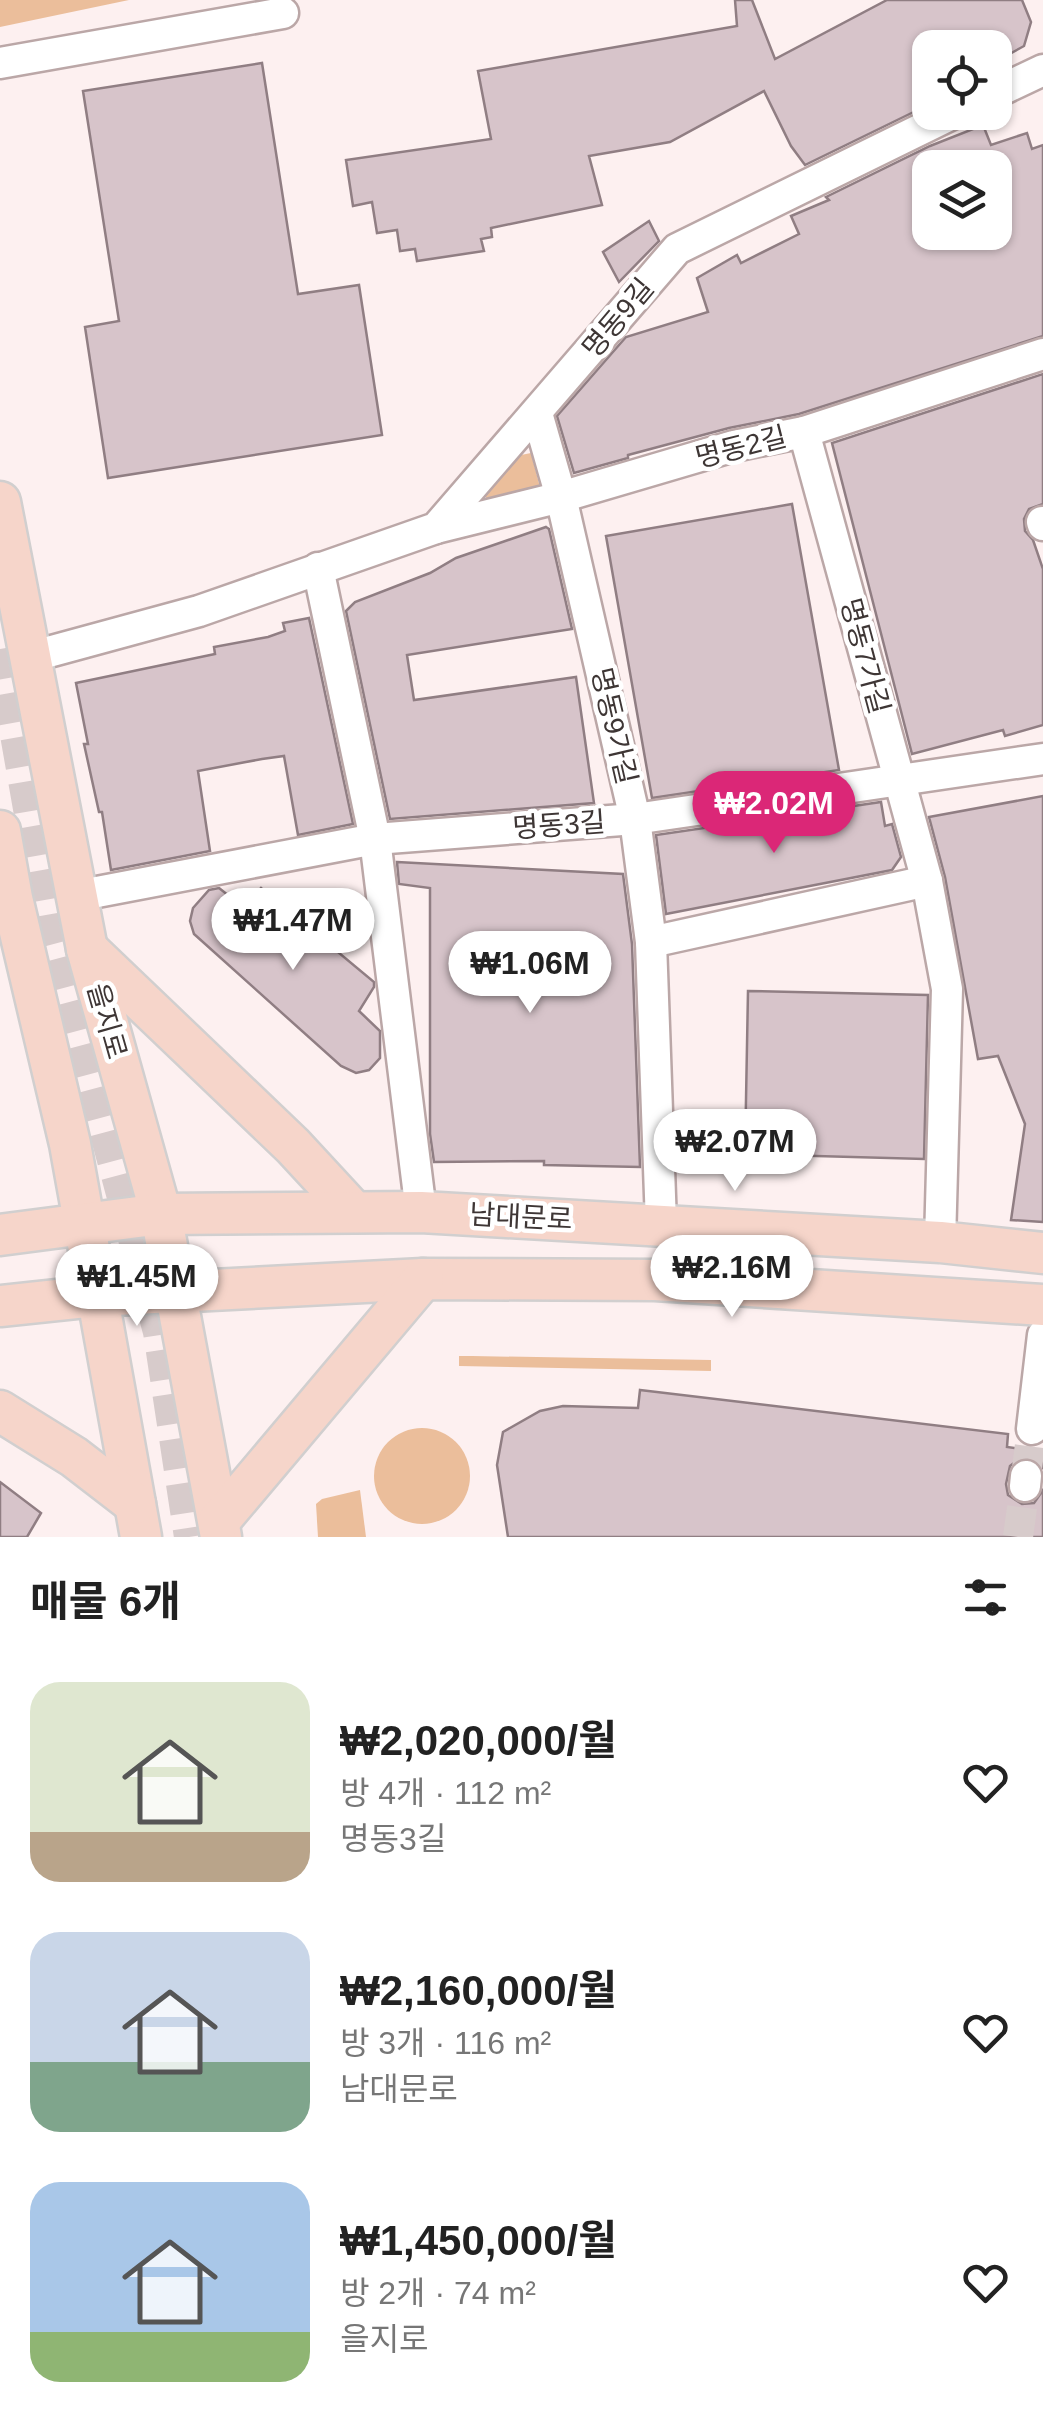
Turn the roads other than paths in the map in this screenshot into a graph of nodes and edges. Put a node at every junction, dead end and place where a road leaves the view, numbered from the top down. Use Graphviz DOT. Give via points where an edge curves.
graph roads {
  1 [pos="283,13"];
  2 [pos="0,62"];
  3 [pos="1043,70"];
  4 [pos="1012,86"];
  5 [pos="919,130"];
  6 [pos="1043,354"];
  7 [pos="537,413"];
  8 [pos="804,432"];
  9 [pos="562,496"];
  10 [pos="0,502"];
  11 [pos="436,528"];
  12 [pos="318,568"];
  13 [pos="30,657"];
  14 [pos="1043,759"];
  15 [pos="898,781"];
  16 [pos="635,820"];
  17 [pos="0,832"];
  18 [pos="375,839"];
  19 [pos="926,881"];
  20 [pos="76,896"];
  21 [pos="6,909"];
  22 [pos="652,942"];
  23 [pos="87,949"];
  24 [pos="354,1212"];
  25 [pos="422,1212"];
  26 [pos="161,1214"];
  27 [pos="84,1224"];
  28 [pos="661,1224"];
  29 [pos="0,1236"];
  30 [pos="940,1242"];
  31 [pos="1043,1253"];
  32 [pos="423,1279"];
  33 [pos="175,1292"];
  34 [pos="95,1296"];
  35 [pos="1043,1305"];
  36 [pos="0,1306"];
  37 [pos="1043,1335"];
  38 [pos="0,1411"];
  39 [pos="1032,1429"];
  40 [pos="138,1521"];
  41 [pos="220,1529"];
  1 -- 2 [label="street"];
  3 -- 4 [label="street"];
  5 -- 7 [label="street, 명동9길" via="677,249"];
  6 -- 8 [label="street, 명동2길"];
  7 -- 9 [label="street, 명동9가길"];
  7 -- 11 [label="street, 명동9길"];
  8 -- 9 [label="street, 명동2길"];
  8 -- 15 [label="street, 명동7가길"];
  9 -- 11 [label="street, 명동2길"];
  9 -- 16 [label="street, 명동9가길"];
  10 -- 13 [label="main road, 을지로"];
  11 -- 12 [label="street, 명동9길"];
  12 -- 13 [label="street, 명동9길" via="199,611"];
  12 -- 18 [label="street"];
  13 -- 20 [label="main road, 을지로"];
  14 -- 15 [label="street, 명동3길"];
  15 -- 16 [label="street, 명동3길"];
  15 -- 19 [label="street, 명동7가길"];
  16 -- 18 [label="street, 명동3길"];
  16 -- 22 [label="street, 명동9가길"];
  17 -- 21 [label="main road"];
  18 -- 20 [label="street, 명동3길"];
  18 -- 25 [label="street"];
  19 -- 22 [label="street"];
  19 -- 30 [label="street, 명동7가길" via="947,989"];
  20 -- 23 [label="main road, 을지로"];
  21 -- 27 [label="main road" via="70,1144"];
  22 -- 28 [label="street, 명동9가길"];
  23 -- 24 [label="main road"];
  23 -- 26 [label="main road, 을지로"];
  24 -- 25 [label="main road, 남대문로"];
  24 -- 26 [label="main road, 남대문로"];
  25 -- 28 [label="main road, 남대문로"];
  26 -- 27 [label="main road, 남대문로"];
  26 -- 33 [label="main road, 을지로"];
  27 -- 29 [label="main road, 남대문로"];
  27 -- 34 [label="main road"];
  28 -- 30 [label="main road, 남대문로"];
  30 -- 31 [label="main road, 남대문로"];
  32 -- 33 [label="main road"];
  32 -- 35 [label="main road" via="654,1280"];
  32 -- 41 [label="main road"];
  33 -- 34 [label="main road"];
  33 -- 41 [label="main road, 을지로"];
  34 -- 36 [label="main road"];
  34 -- 40 [label="main road"];
  37 -- 39 [label="street"];
  38 -- 40 [label="main road" via="74,1457"];
}
